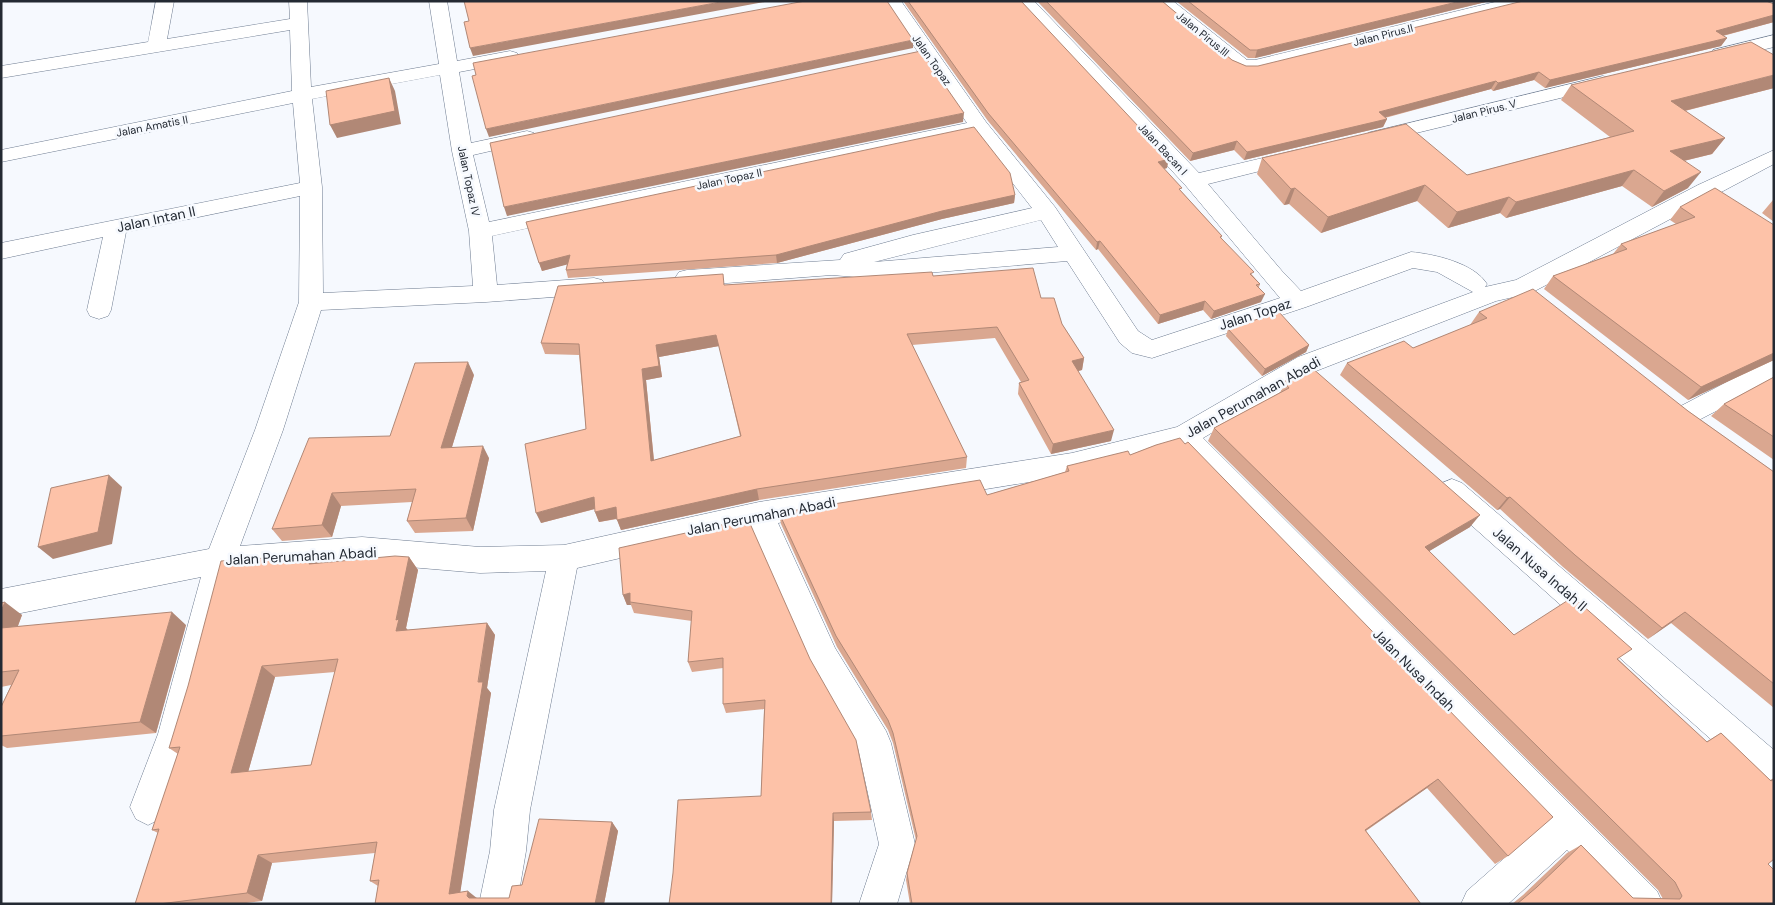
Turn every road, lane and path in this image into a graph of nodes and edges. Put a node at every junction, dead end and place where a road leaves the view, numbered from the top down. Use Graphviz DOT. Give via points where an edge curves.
graph roads {
  1 [pos="165,1"];
  2 [pos="438,1"];
  3 [pos="892,1"];
  4 [pos="1024,1"];
  5 [pos="1522,1"];
  6 [pos="1169,2"];
  7 [pos="298,12"];
  8 [pos="1774,41"];
  9 [pos="157,46"];
  10 [pos="527,54"];
  11 [pos="1706,57"];
  12 [pos="1244,66"];
  13 [pos="448,69"];
  14 [pos="1,72"];
  15 [pos="1619,78"];
  16 [pos="302,96"];
  17 [pos="978,126"];
  18 [pos="549,132"];
  19 [pos="1358,141"];
  20 [pos="462,151"];
  21 [pos="1319,151"];
  22 [pos="1,156"];
  23 [pos="1774,156"];
  24 [pos="1194,181"];
  25 [pos="311,187"];
  26 [pos="1706,190"];
  27 [pos="1726,203"];
  28 [pos="1047,212"];
  29 [pos="116,228"];
  30 [pos="480,231"];
  31 [pos="1,251"];
  32 [pos="1074,253"];
  33 [pos="832,267"];
  34 [pos="660,280"];
  35 [pos="612,284"];
  36 [pos="1483,289"];
  37 [pos="486,294"];
  38 [pos="1297,300"];
  39 [pos="311,302"];
  40 [pos="98,310"];
  41 [pos="1307,364"];
  42 [pos="1774,368"];
  43 [pos="1329,383"];
  44 [pos="1710,432"];
  45 [pos="1184,436"];
  46 [pos="1433,474"];
  47 [pos="759,514"];
  48 [pos="564,558"];
  49 [pos="220,560"];
  50 [pos="1,604"];
  51 [pos="1774,773"];
  52 [pos="148,807"];
  53 [pos="1567,826"];
  54 [pos="498,904"];
  55 [pos="878,904"];
  56 [pos="1480,904"];
  57 [pos="1644,904"];
  1 -- 9 [label="street"];
  2 -- 13 [label="street, Jalan Topaz IV"];
  3 -- 17 [label="street, Jalan Topaz" via="916,54"];
  4 -- 24 [label="street, Jalan Bacan I"];
  5 -- 12 [label="street, Jalan Pirus.II" via="1255,66"];
  6 -- 12 [label="street, Jalan Pirus.III"];
  7 -- 9 [label="street"];
  7 -- 16 [label="street"];
  8 -- 11 [label="street"];
  9 -- 14 [label="street"];
  10 -- 13 [label="street"];
  13 -- 16 [label="street"];
  13 -- 20 [label="street, Jalan Topaz IV"];
  15 -- 19 [label="street, Jalan Pirus. V"];
  16 -- 22 [label="street, Jalan Amatis II"];
  16 -- 25 [label="street"];
  17 -- 28 [label="street, Jalan Topaz"];
  17 -- 30 [label="street, Jalan Topaz II"];
  18 -- 20 [label="street"];
  20 -- 30 [label="street, Jalan Topaz IV"];
  21 -- 24 [label="street"];
  23 -- 26 [label="street, Jalan Perumahan Abadi"];
  24 -- 38 [label="street, Jalan Bacan I"];
  25 -- 29 [label="street, Jalan Intan II"];
  25 -- 39 [label="street"];
  26 -- 27 [label="street"];
  26 -- 36 [label="street, Jalan Perumahan Abadi" via="1532,295"];
  28 -- 32 [label="street, Jalan Topaz"];
  28 -- 33 [label="street" via="860,256"];
  29 -- 31 [label="street, Jalan Intan II"];
  29 -- 40 [label="street"];
  30 -- 37 [label="street, Jalan Topaz IV"];
  32 -- 33 [label="street" via="867,270"];
  32 -- 38 [label="street, Jalan Topaz" via="1129,338 1141,347 1152,348"];
  33 -- 34 [label="street"];
  35 -- 37 [label="street"];
  36 -- 38 [label="street, Jalan Topaz" via="1448,267 1431,261 1411,260"];
  36 -- 41 [label="street, Jalan Perumahan Abadi"];
  37 -- 39 [label="street"];
  39 -- 49 [label="street" via="269,430"];
  41 -- 43 [label="street"];
  41 -- 45 [label="street, Jalan Perumahan Abadi"];
  42 -- 44 [label="street" via="1679,409"];
  45 -- 47 [label="street, Jalan Perumahan Abadi" via="1072,464"];
  45 -- 53 [label="street, Jalan Nusa Indah"];
  46 -- 51 [label="street, Jalan Nusa Indah II"];
  47 -- 48 [label="street, Jalan Perumahan Abadi"];
  47 -- 55 [label="street" via="824,658 874,742 897,844"];
  48 -- 49 [label="street, Jalan Perumahan Abadi" via="480,560 362,550"];
  48 -- 54 [label="street" via="512,810"];
  49 -- 50 [label="street, Jalan Perumahan Abadi"];
  49 -- 52 [label="street" via="175,734"];
  53 -- 56 [label="street"];
  53 -- 57 [label="street, Jalan Nusa Indah"];
}
